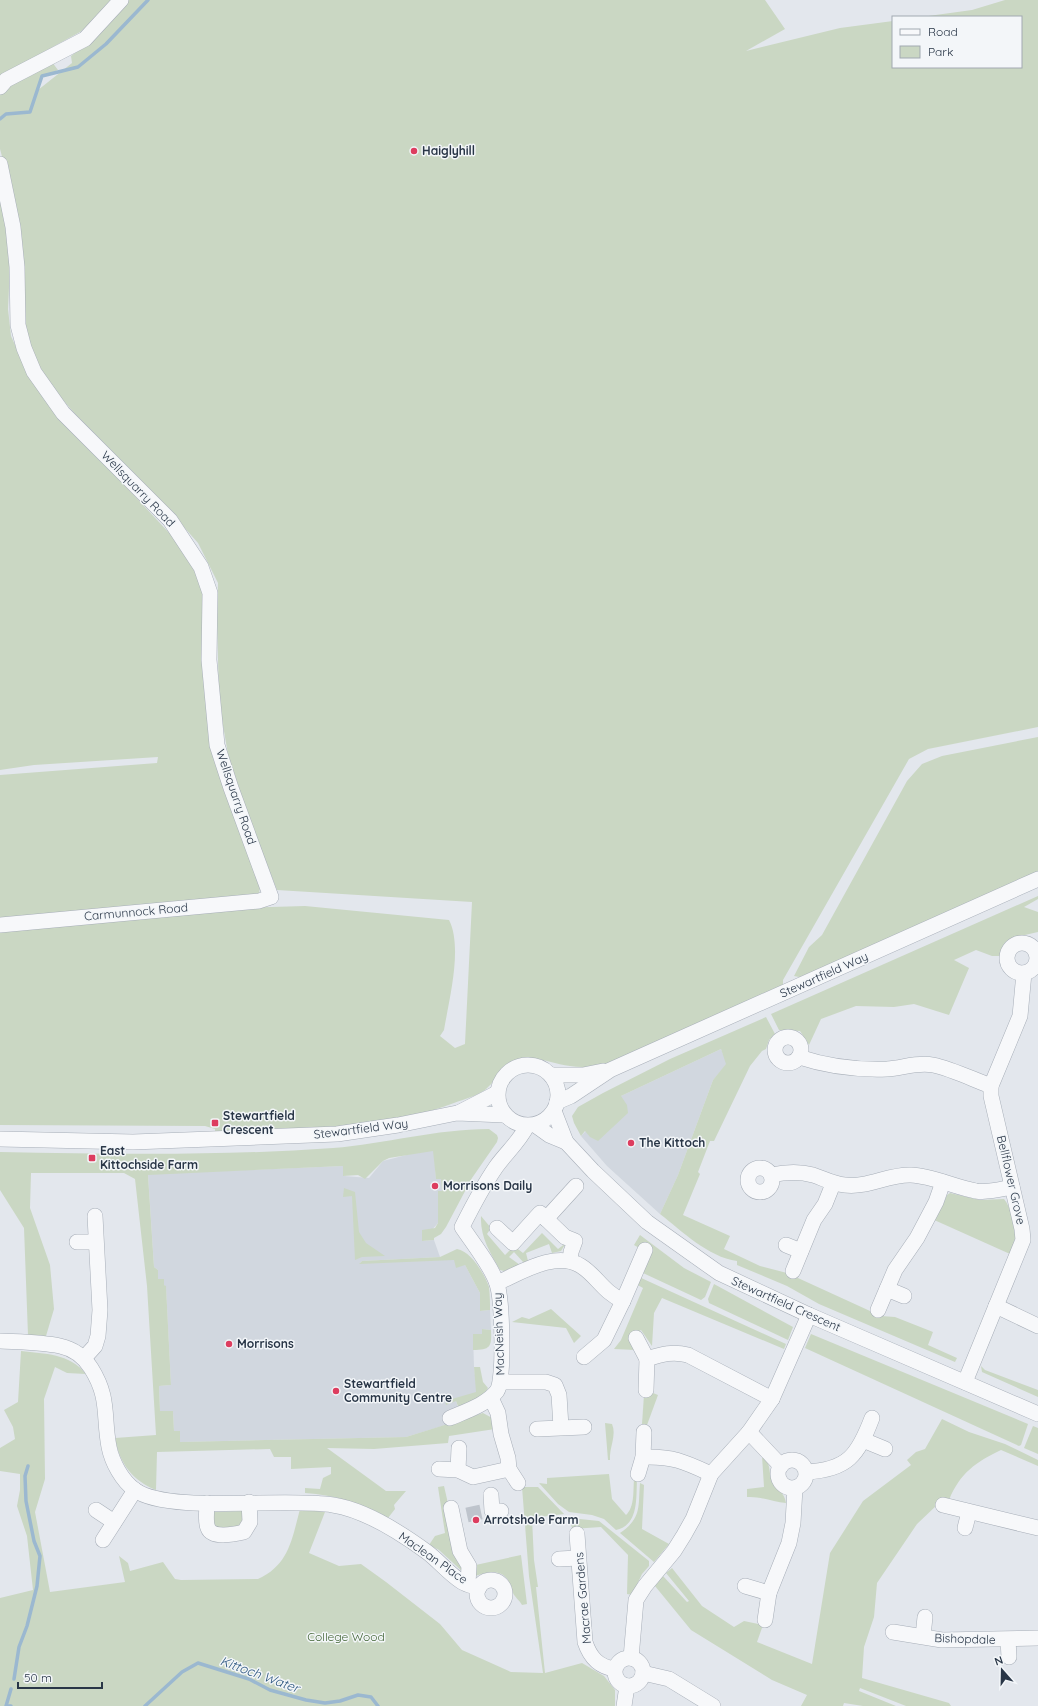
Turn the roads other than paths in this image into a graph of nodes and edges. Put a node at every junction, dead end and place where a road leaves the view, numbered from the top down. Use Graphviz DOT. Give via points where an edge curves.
graph roads {
  1 [pos="121,0"];
  2 [pos="0,87"];
  3 [pos="0,164"];
  4 [pos="1038,879"];
  5 [pos="272,897"];
  6 [pos="0,925"];
  7 [pos="1024,973"];
  8 [pos="799,1057"];
  9 [pos="610,1070"];
  10 [pos="551,1075"];
  11 [pos="991,1086"];
  12 [pos="497,1093"];
  13 [pos="556,1106"];
  14 [pos="457,1113"];
  15 [pos="506,1117"];
  16 [pos="531,1125"];
  17 [pos="0,1139"];
  18 [pos="566,1142"];
  19 [pos="509,1149"];
  20 [pos="771,1175"];
  21 [pos="943,1182"];
  22 [pos="833,1184"];
  23 [pos="576,1186"];
  24 [pos="1012,1187"];
  25 [pos="95,1216"];
  26 [pos="546,1219"];
  27 [pos="497,1228"];
  28 [pos="77,1242"];
  29 [pos="95,1242"];
  30 [pos="786,1245"];
  31 [pos="645,1250"];
  32 [pos="801,1251"];
  33 [pos="570,1261"];
  34 [pos="792,1271"];
  35 [pos="497,1284"];
  36 [pos="887,1289"];
  37 [pos="904,1296"];
  38 [pos="623,1301"];
  39 [pos="996,1306"];
  40 [pos="878,1310"];
  41 [pos="809,1315"];
  42 [pos="1038,1326"];
  43 [pos="636,1338"];
  44 [pos="0,1341"];
  45 [pos="84,1357"];
  46 [pos="584,1357"];
  47 [pos="647,1359"];
  48 [pos="501,1382"];
  49 [pos="965,1382"];
  50 [pos="646,1390"];
  51 [pos="491,1398"];
  52 [pos="772,1399"];
  53 [pos="1038,1414"];
  54 [pos="450,1418"];
  55 [pos="872,1418"];
  56 [pos="561,1427"];
  57 [pos="584,1427"];
  58 [pos="537,1429"];
  59 [pos="644,1432"];
  60 [pos="749,1432"];
  61 [pos="863,1440"];
  62 [pos="459,1448"];
  63 [pos="886,1448"];
  64 [pos="643,1457"];
  65 [pos="781,1466"];
  66 [pos="439,1469"];
  67 [pos="509,1469"];
  68 [pos="458,1470"];
  69 [pos="806,1472"];
  70 [pos="638,1474"];
  71 [pos="712,1474"];
  72 [pos="518,1483"];
  73 [pos="795,1488"];
  74 [pos="135,1490"];
  75 [pos="491,1495"];
  76 [pos="249,1502"];
  77 [pos="206,1503"];
  78 [pos="943,1505"];
  79 [pos="96,1510"];
  80 [pos="969,1512"];
  81 [pos="114,1522"];
  82 [pos="965,1528"];
  83 [pos="1038,1528"];
  84 [pos="578,1534"];
  85 [pos="103,1540"];
  86 [pos="578,1558"];
  87 [pos="559,1559"];
  88 [pos="746,1586"];
  89 [pos="769,1593"];
  90 [pos="925,1617"];
  91 [pos="765,1620"];
  92 [pos="893,1632"];
  93 [pos="923,1636"];
  94 [pos="1038,1638"];
  95 [pos="1008,1640"];
  96 [pos="1009,1657"];
  97 [pos="631,1658"];
  98 [pos="615,1669"];
  99 [pos="643,1673"];
  100 [pos="627,1686"];
  101 [pos="624,1706"];
  102 [pos="713,1706"];
  1 -- 2 [label="street" via="85,39 6,80"];
  3 -- 5 [label="street, Wellsquarry Road" via="17,267 18,325 34,372 63,413 170,520 202,567 210,593 209,660 217,744"];
  4 -- 9 [label="street, Stewartfield Way"];
  5 -- 6 [label="street, Carmunnock Road" via="251,902"];
  7 -- 11 [label="street, Bellflower Grove" via="1020,1016"];
  8 -- 11 [label="street" via="819,1064 866,1068 933,1065"];
  9 -- 10 [label="street, Stewartfield Way" via="583,1075"];
  9 -- 13 [label="street, Stewartfield Way"];
  10 -- 12 [label="street" via="538,1066 518,1066 502,1078"];
  10 -- 13 [label="street" via="557,1088"];
  11 -- 24 [label="street, Bellflower Grove" via="991,1096"];
  12 -- 14 [label="street, Stewartfield Way"];
  12 -- 15 [label="street" via="498,1105"];
  13 -- 16 [label="street" via="544,1121"];
  13 -- 18 [label="street, Stewartfield Crescent"];
  14 -- 15 [label="street, Stewartfield Way"];
  14 -- 17 [label="street, Stewartfield Way" via="337,1134 133,1142"];
  15 -- 16 [label="street" via="520,1125"];
  15 -- 19 [label="street"];
  16 -- 18 [label="street, Stewartfield Crescent"];
  16 -- 19 [label="street, MacNeish Way" via="521,1139"];
  18 -- 41 [label="street, Stewartfield Crescent" via="647,1222 713,1269"];
  19 -- 35 [label="street, MacNeish Way" via="462,1227"];
  20 -- 22 [label="street" via="791,1172 813,1175"];
  21 -- 22 [label="street" via="910,1175 850,1186"];
  21 -- 24 [label="street" via="990,1192"];
  21 -- 36 [label="street" via="936,1202"];
  22 -- 32 [label="street"];
  23 -- 26 [label="street"];
  24 -- 39 [label="street, Bellflower Grove" via="1023,1240"];
  25 -- 29 [label="street"];
  26 -- 27 [label="street" via="540,1213 513,1243"];
  26 -- 33 [label="street" via="565,1237 574,1241"];
  28 -- 29 [label="street"];
  29 -- 45 [label="street" via="100,1310 98,1336 95,1346"];
  30 -- 32 [label="street"];
  31 -- 38 [label="street"];
  32 -- 34 [label="street"];
  33 -- 35 [label="street" via="556,1260 536,1266"];
  33 -- 38 [label="street" via="581,1266 610,1295"];
  35 -- 48 [label="street, MacNeish Way" via="500,1298"];
  36 -- 37 [label="street"];
  36 -- 40 [label="street"];
  38 -- 46 [label="street" via="604,1340"];
  39 -- 42 [label="street"];
  39 -- 49 [label="street, Bellflower Grove"];
  41 -- 49 [label="street, Stewartfield Crescent"];
  41 -- 52 [label="street"];
  43 -- 47 [label="street"];
  44 -- 45 [label="street" via="61,1346"];
  45 -- 74 [label="street, Maclean Place" via="104,1393 109,1447 115,1463"];
  47 -- 50 [label="street"];
  47 -- 52 [label="street" via="676,1352"];
  48 -- 51 [label="street, MacNeish Way"];
  48 -- 56 [label="street" via="546,1382 555,1385 559,1395"];
  49 -- 53 [label="street, Stewartfield Crescent"];
  51 -- 54 [label="street"];
  51 -- 67 [label="street" via="498,1413 500,1434"];
  52 -- 60 [label="street"];
  55 -- 61 [label="street"];
  56 -- 57 [label="street"];
  56 -- 58 [label="street"];
  59 -- 64 [label="street"];
  60 -- 65 [label="street"];
  60 -- 71 [label="street"];
  61 -- 63 [label="street"];
  61 -- 69 [label="street" via="853,1455 836,1468"];
  62 -- 68 [label="street"];
  64 -- 70 [label="street"];
  64 -- 71 [label="street" via="664,1456"];
  65 -- 69 [label="street" via="785,1462 796,1461"];
  65 -- 73 [label="street" via="780,1481 789,1488"];
  66 -- 68 [label="street"];
  67 -- 68 [label="street" via="473,1476"];
  67 -- 72 [label="street"];
  69 -- 73 [label="street" via="804,1482"];
  71 -- 97 [label="street" via="684,1535 636,1600"];
  73 -- 89 [label="street" via="789,1543"];
  74 -- 77 [label="street, Maclean Place" via="166,1502"];
  74 -- 81 [label="street"];
  75 -- 76 [label="street, Maclean Place" via="474,1512 460,1551 474,1586 462,1582 427,1552 363,1514 317,1502"];
  76 -- 77 [label="street, Maclean Place"];
  76 -- 77 [label="street" via="250,1522 244,1532 214,1534 208,1530"];
  78 -- 80 [label="street"];
  79 -- 81 [label="street"];
  80 -- 82 [label="street"];
  80 -- 83 [label="street"];
  81 -- 85 [label="street"];
  84 -- 86 [label="street, Macrae Gardens"];
  86 -- 87 [label="street"];
  86 -- 98 [label="street, Macrae Gardens" via="585,1642 596,1662"];
  88 -- 89 [label="street"];
  89 -- 91 [label="street"];
  90 -- 93 [label="street, Bishopdale"];
  92 -- 93 [label="street, Bishopdale"];
  93 -- 95 [label="street, Bishopdale" via="942,1640"];
  94 -- 95 [label="street, Bishopdale"];
  95 -- 96 [label="street, Bishopdale"];
  97 -- 98 [label="street" via="624,1658"];
  97 -- 99 [label="street" via="642,1666"];
  98 -- 100 [label="street" via="615,1677"];
  99 -- 100 [label="street" via="634,1685"];
  99 -- 102 [label="street" via="669,1679"];
  100 -- 101 [label="street"];
}
